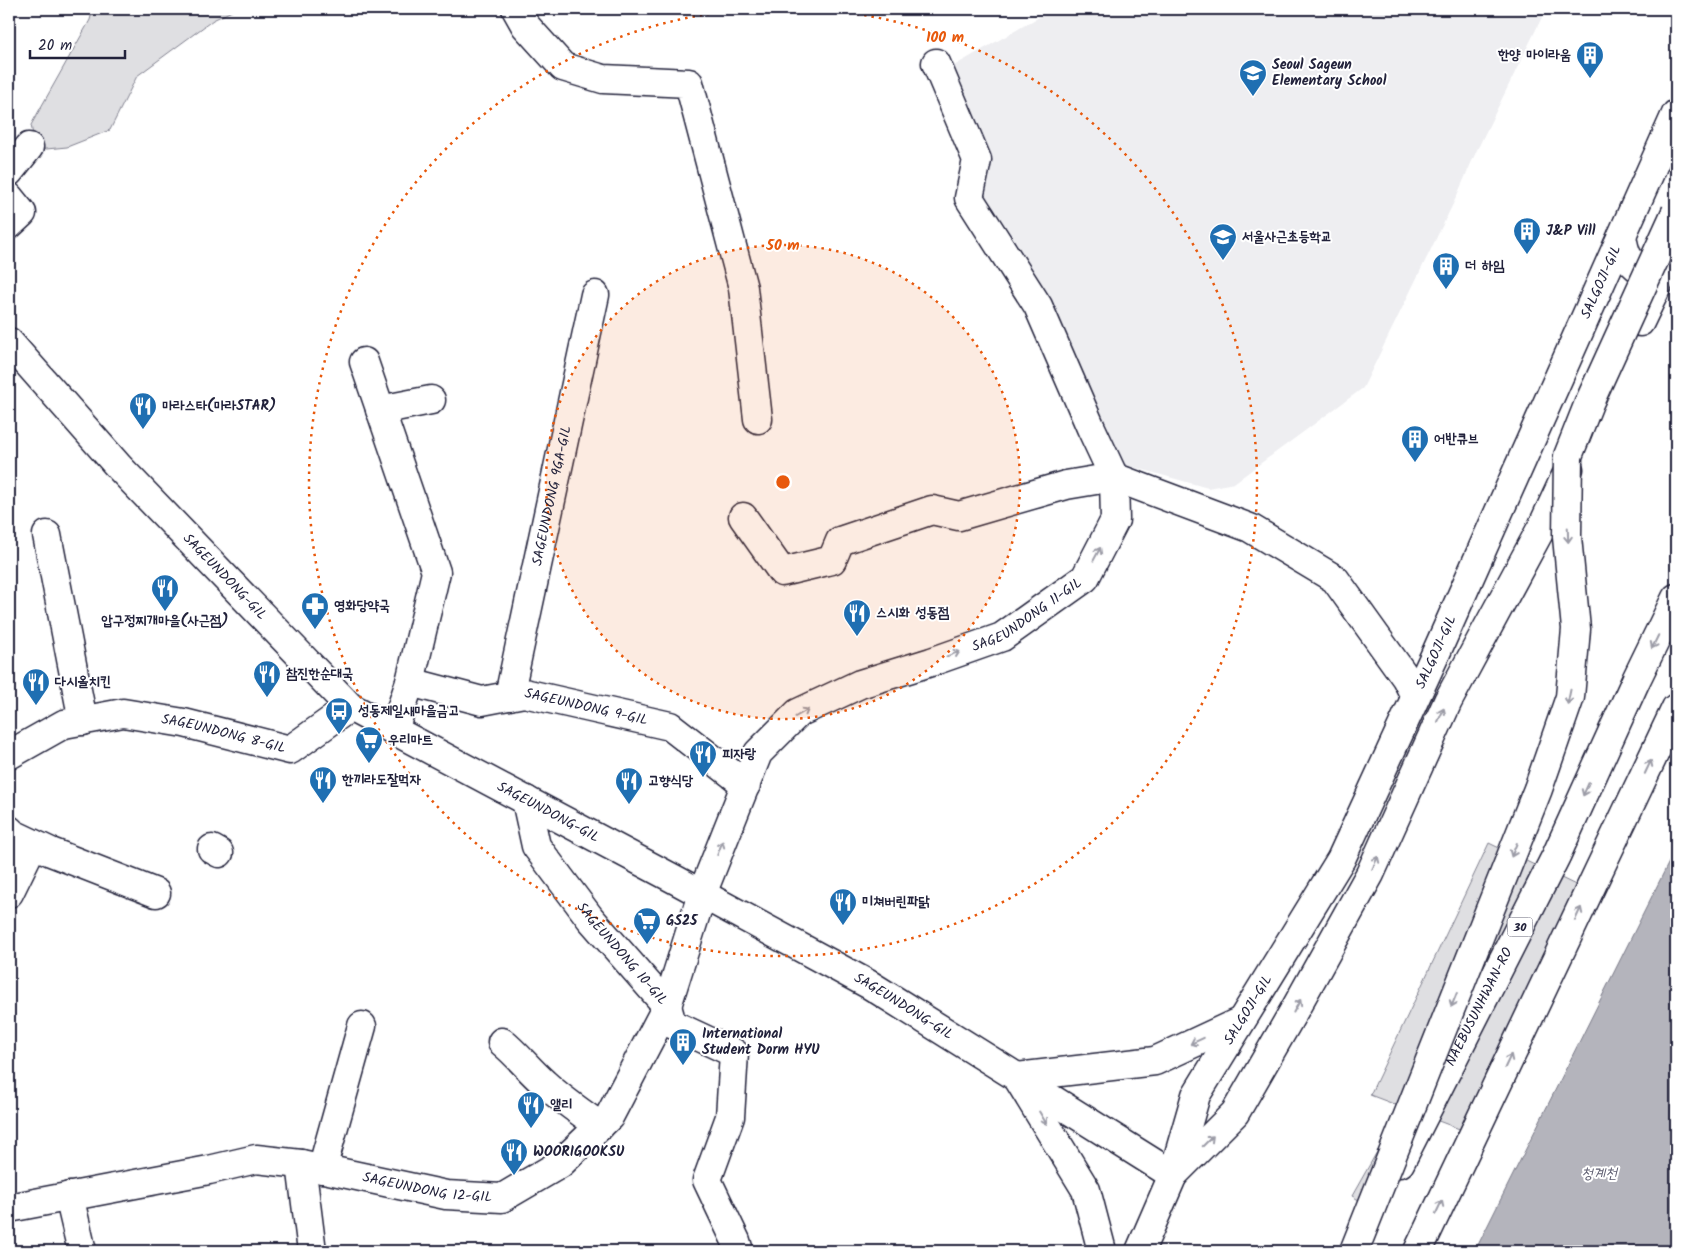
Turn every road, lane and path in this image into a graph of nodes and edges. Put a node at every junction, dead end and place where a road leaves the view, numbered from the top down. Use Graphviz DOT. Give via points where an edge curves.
graph roads {
  1 [pos="516,9"];
  2 [pos="936,63"];
  3 [pos="1676,114"];
  4 [pos="29,147"];
  5 [pos="9,172"];
  6 [pos="9,197"];
  7 [pos="1676,212"];
  8 [pos="9,225"];
  9 [pos="1622,236"];
  10 [pos="1674,253"];
  11 [pos="595,295"];
  12 [pos="9,342"];
  13 [pos="364,362"];
  14 [pos="431,400"];
  15 [pos="380,410"];
  16 [pos="758,419"];
  17 [pos="1114,477"];
  18 [pos="743,517"];
  19 [pos="47,535"];
  20 [pos="1676,598"];
  21 [pos="410,682"];
  22 [pos="509,696"];
  23 [pos="1415,696"];
  24 [pos="350,706"];
  25 [pos="1676,708"];
  26 [pos="83,720"];
  27 [pos="394,730"];
  28 [pos="9,755"];
  29 [pos="746,784"];
  30 [pos="526,800"];
  31 [pos="9,830"];
  32 [pos="33,844"];
  33 [pos="9,893"];
  34 [pos="156,893"];
  35 [pos="702,894"];
  36 [pos="667,1006"];
  37 [pos="1241,1021"];
  38 [pos="362,1026"];
  39 [pos="502,1042"];
  40 [pos="1017,1076"];
  41 [pos="600,1126"];
  42 [pos="311,1167"];
  43 [pos="1173,1175"];
  44 [pos="69,1196"];
  45 [pos="9,1208"];
  46 [pos="82,1251"];
  47 [pos="312,1251"];
  48 [pos="739,1251"];
  49 [pos="1102,1251"];
  50 [pos="1140,1251"];
  51 [pos="1354,1251"];
  52 [pos="1418,1251"];
  1 -- 16 [label="main road" via="564,67 603,79 689,83 743,288"];
  2 -- 17 [label="main road, SAGEUNDONG 11-GIL" via="977,160 969,198 1038,306"];
  3 -- 9 [label="main road, SALGOJI-GIL"];
  4 -- 5 [label="main road"];
  6 -- 8 [label="main road" via="22,212"];
  7 -- 51 [label="main road, one-way, bridge" via="1568,456 1567,537 1576,629 1570,697 1538,789"];
  9 -- 10 [label="main road" via="1631,264 1642,271 1658,268"];
  9 -- 23 [label="main road, SALGOJI-GIL"];
  43 -- 10 [label="main road, SALGOJI-GIL, one-way" via="1235,1113 1370,874 1448,701 1543,525"];
  11 -- 22 [label="main road, SAGEUNDONG 9GA-GIL"];
  12 -- 24 [label="main road, SAGEUNDONG-GIL" via="119,467"];
  13 -- 15 [label="main road"];
  14 -- 15 [label="main road"];
  15 -- 21 [label="main road" via="436,572"];
  17 -- 18 [label="main road" via="1066,485 959,516 932,510 840,541 832,560 782,572"];
  17 -- 23 [label="main road" via="1250,528 1335,579 1406,678"];
  29 -- 17 [label="main road, SAGEUNDONG 11-GIL, one-way" via="758,753 798,714 860,684 1002,637 1085,578 1115,520"];
  19 -- 26 [label="main road"];
  20 -- 51 [label="main road, NAEBUSUNHWAN-RO / 30, one-way, bridge" via="1556,856"];
  21 -- 22 [label="main road, SAGEUNDONG 9-GIL" via="482,701"];
  21 -- 27 [label="main road"];
  22 -- 29 [label="main road, SAGEUNDONG 9-GIL" via="524,693 670,726"];
  23 -- 37 [label="main road, SALGOJI-GIL" via="1341,859"];
  24 -- 26 [label="main road, SAGEUNDONG 8-GIL" via="290,750 123,713"];
  24 -- 27 [label="main road, SAGEUNDONG-GIL"];
  52 -- 25 [label="main road, one-way"];
  26 -- 28 [label="main road, SAGEUNDONG 8-GIL" via="64,724"];
  27 -- 30 [label="main road, SAGEUNDONG-GIL"];
  35 -- 29 [label="main road, SAGEUNDONG 11-GIL, one-way"];
  30 -- 35 [label="main road, SAGEUNDONG-GIL"];
  30 -- 36 [label="main road, SAGEUNDONG 10-GIL" via="536,846 590,918"];
  31 -- 32 [label="main road"];
  32 -- 33 [label="main road"];
  32 -- 34 [label="main road"];
  35 -- 36 [label="main road, SAGEUNDONG 12-GIL"];
  35 -- 40 [label="main road, SAGEUNDONG-GIL" via="870,985"];
  36 -- 41 [label="main road, SAGEUNDONG 12-GIL" via="609,1117"];
  36 -- 48 [label="main road, SAGEUNDONG 10-GIL" via="672,1024 734,1053 730,1117 707,1180"];
  37 -- 40 [label="main road, one-way" via="1155,1062"];
  37 -- 43 [label="main road, SALGOJI-GIL" via="1196,1095"];
  38 -- 42 [label="main road"];
  39 -- 41 [label="main road" via="543,1082"];
  40 -- 43 [label="main road, SAGEUNDONG-GIL"];
  40 -- 49 [label="main road, one-way" via="1086,1190"];
  41 -- 42 [label="main road, SAGEUNDONG 12-GIL" via="560,1164 502,1198 446,1196"];
  42 -- 44 [label="main road, SAGEUNDONG 12-GIL" via="256,1159"];
  42 -- 47 [label="main road"];
  43 -- 50 [label="main road, SALGOJI-GIL"];
  44 -- 45 [label="main road, SAGEUNDONG 12-GIL"];
  44 -- 46 [label="main road"];
}
